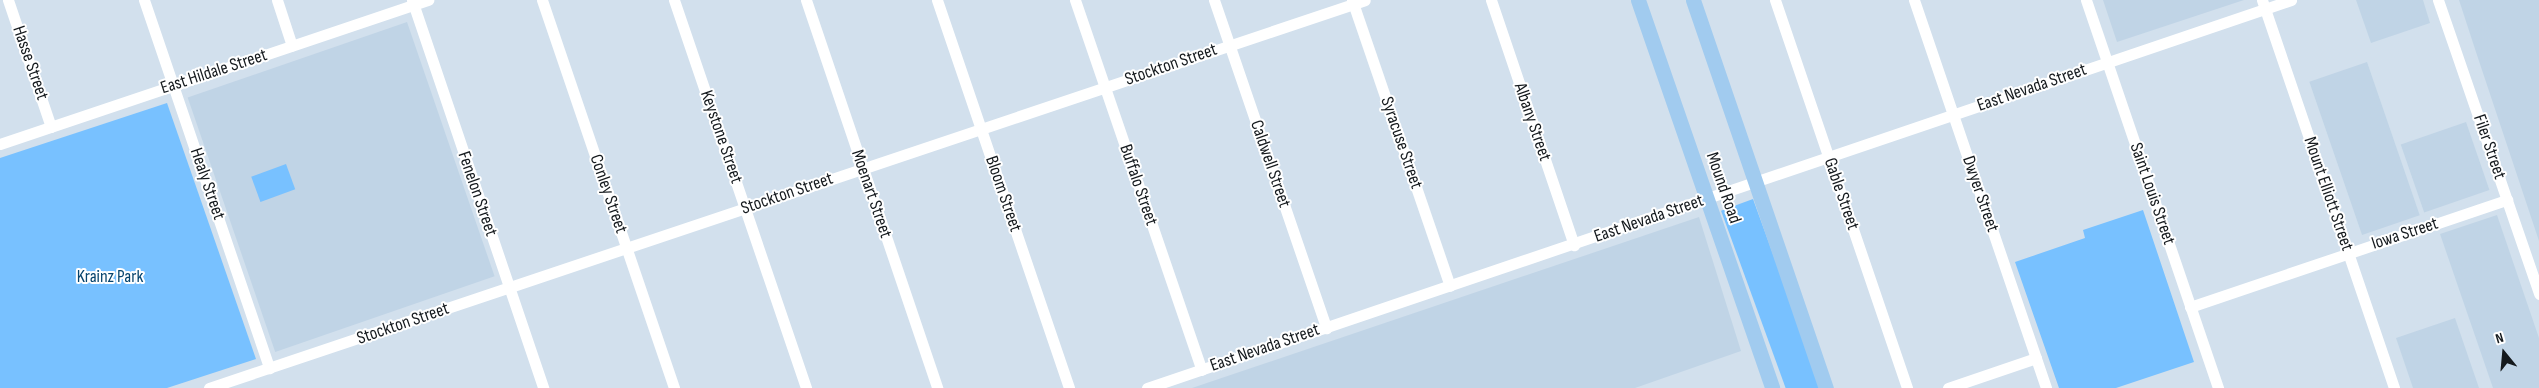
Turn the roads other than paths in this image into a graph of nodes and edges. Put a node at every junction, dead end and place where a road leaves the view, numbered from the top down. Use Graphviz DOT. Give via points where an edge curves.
graph roads {
  1 [pos="8,0"];
  2 [pos="144,0"];
  3 [pos="276,0"];
  4 [pos="428,0"];
  5 [pos="542,0"];
  6 [pos="674,0"];
  7 [pos="806,0"];
  8 [pos="937,0"];
  9 [pos="1075,0"];
  10 [pos="1214,0"];
  11 [pos="1365,0"];
  12 [pos="1491,0"];
  13 [pos="1638,0"];
  14 [pos="1693,0"];
  15 [pos="1775,0"];
  16 [pos="1914,0"];
  17 [pos="2086,0"];
  18 [pos="2291,0"];
  19 [pos="2438,0"];
  20 [pos="412,2"];
  21 [pos="1352,2"];
  22 [pos="2264,5"];
  23 [pos="1229,45"];
  24 [pos="292,46"];
  25 [pos="2107,63"];
  26 [pos="174,85"];
  27 [pos="1105,87"];
  28 [pos="1954,115"];
  29 [pos="51,127"];
  30 [pos="981,129"];
  31 [pos="0,144"];
  32 [pos="1829,158"];
  33 [pos="863,169"];
  34 [pos="1756,183"];
  35 [pos="1707,200"];
  36 [pos="2507,200"];
  37 [pos="745,208"];
  38 [pos="1574,244"];
  39 [pos="627,248"];
  40 [pos="2348,253"];
  41 [pos="1450,286"];
  42 [pos="509,288"];
  43 [pos="2539,294"];
  44 [pos="2190,307"];
  45 [pos="1326,328"];
  46 [pos="2036,358"];
  47 [pos="269,368"];
  48 [pos="1202,370"];
  49 [pos="209,388"];
  50 [pos="543,388"];
  51 [pos="674,388"];
  52 [pos="806,388"];
  53 [pos="937,388"];
  54 [pos="1069,388"];
  55 [pos="1148,388"];
  56 [pos="1772,388"];
  57 [pos="1826,388"];
  58 [pos="1907,388"];
  59 [pos="1948,388"];
  60 [pos="2046,388"];
  61 [pos="2218,388"];
  62 [pos="2394,388"];
  1 -- 29 [label="street, Hasse Street"];
  2 -- 26 [label="street, Healy Street"];
  3 -- 24 [label="street"];
  4 -- 20 [label="street, East Hildale Street"];
  5 -- 39 [label="street, Conley Street"];
  6 -- 37 [label="street, Keystone Street"];
  7 -- 33 [label="street, Moenart Street"];
  8 -- 30 [label="street, Bloom Street"];
  9 -- 27 [label="street, Buffalo Street"];
  10 -- 23 [label="street, Caldwell Street"];
  11 -- 21 [label="street, Stockton Street"];
  12 -- 38 [label="street, Albany Street"];
  13 -- 35 [label="main road, Mound Road"];
  14 -- 34 [label="main road, Mound Road"];
  15 -- 32 [label="street, Gable Street"];
  16 -- 28 [label="street, Dwyer Street"];
  17 -- 25 [label="street, Saint Louis Street"];
  18 -- 22 [label="street, East Nevada Street"];
  19 -- 36 [label="street, Filer Street"];
  20 -- 24 [label="street, East Hildale Street"];
  20 -- 42 [label="street, Fenelon Street"];
  21 -- 23 [label="street, Stockton Street"];
  21 -- 41 [label="street, Syracuse Street"];
  22 -- 25 [label="street, East Nevada Street"];
  22 -- 40 [label="street, Mount Elliott Street"];
  23 -- 27 [label="street, Stockton Street"];
  23 -- 45 [label="street, Caldwell Street"];
  24 -- 26 [label="street, East Hildale Street"];
  25 -- 28 [label="street, East Nevada Street"];
  25 -- 44 [label="street, Saint Louis Street"];
  26 -- 29 [label="street, East Hildale Street"];
  26 -- 47 [label="street, Healy Street"];
  27 -- 30 [label="street, Stockton Street"];
  27 -- 48 [label="street, Buffalo Street"];
  28 -- 32 [label="street, East Nevada Street"];
  28 -- 46 [label="street, Dwyer Street"];
  29 -- 31 [label="street, East Hildale Street"];
  30 -- 33 [label="street, Stockton Street"];
  30 -- 54 [label="street, Bloom Street"];
  32 -- 34 [label="street, East Nevada Street"];
  32 -- 58 [label="street, Gable Street"];
  33 -- 37 [label="street, Stockton Street"];
  33 -- 53 [label="street, Moenart Street"];
  34 -- 35 [label="street, East Nevada Street"];
  34 -- 57 [label="main road, Mound Road"];
  35 -- 38 [label="street, East Nevada Street"];
  35 -- 56 [label="main road, Mound Road"];
  36 -- 40 [label="street, Iowa Street"];
  36 -- 43 [label="street, Filer Street"];
  37 -- 39 [label="street, Stockton Street"];
  37 -- 52 [label="street, Keystone Street"];
  38 -- 41 [label="street, East Nevada Street"];
  39 -- 42 [label="street, Stockton Street"];
  39 -- 51 [label="street, Conley Street"];
  40 -- 44 [label="street, Iowa Street"];
  40 -- 62 [label="street, Mount Elliott Street"];
  41 -- 45 [label="street, East Nevada Street"];
  42 -- 47 [label="street, Stockton Street"];
  42 -- 50 [label="street, Fenelon Street"];
  44 -- 61 [label="street, Saint Louis Street"];
  45 -- 48 [label="street, East Nevada Street"];
  46 -- 59 [label="street"];
  46 -- 60 [label="street, Dwyer Street"];
  47 -- 49 [label="street, Stockton Street"];
  48 -- 55 [label="street, East Nevada Street"];
}
